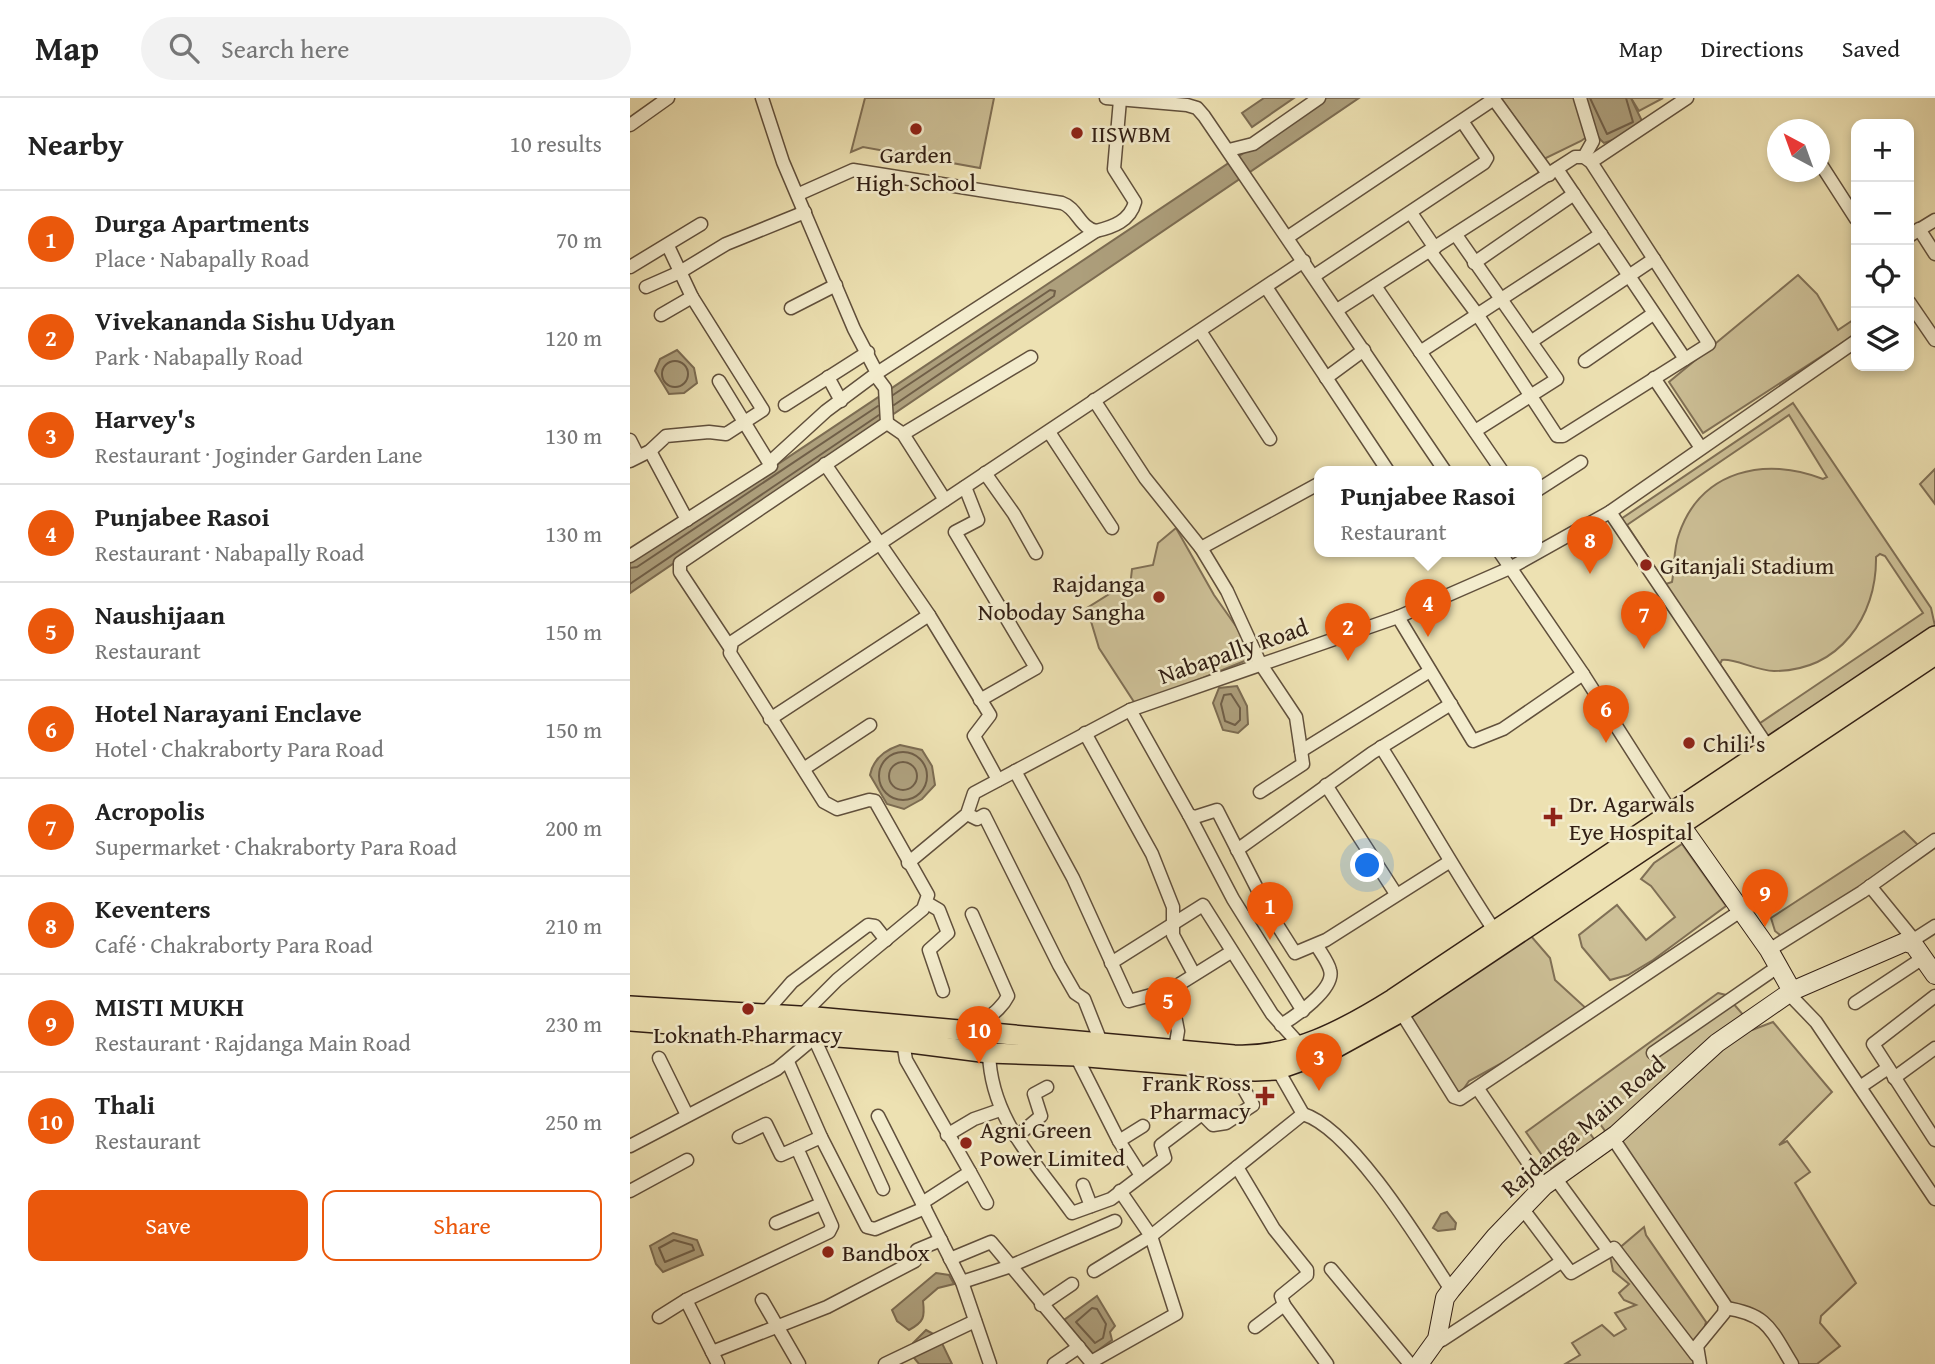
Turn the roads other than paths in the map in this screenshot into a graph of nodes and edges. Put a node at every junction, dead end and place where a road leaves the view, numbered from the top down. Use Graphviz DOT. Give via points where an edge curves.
graph roads {
  1 [pos="668,98"];
  2 [pos="762,98"];
  3 [pos="1106,98"];
  4 [pos="1319,98"];
  5 [pos="1580,98"];
  6 [pos="1687,98"];
  7 [pos="1493,99"];
  8 [pos="1120,100"];
  9 [pos="1194,103"];
  10 [pos="1462,121"];
  11 [pos="630,125"];
  12 [pos="1231,153"];
  13 [pos="1587,159"];
  14 [pos="1553,172"];
  15 [pos="1830,180"];
  16 [pos="799,194"];
  17 [pos="1574,194"];
  18 [pos="1851,211"];
  19 [pos="805,212"];
  20 [pos="1411,213"];
  21 [pos="1935,219"];
  22 [pos="701,224"];
  23 [pos="1096,231"];
  24 [pos="1914,233"];
  25 [pos="1456,234"];
  26 [pos="1601,234"];
  27 [pos="1288,236"];
  28 [pos="668,246"];
  29 [pos="1433,249"];
  30 [pos="1935,254"];
  31 [pos="1654,259"];
  32 [pos="1304,261"];
  33 [pos="1475,263"];
  34 [pos="630,267"];
  35 [pos="680,272"];
  36 [pos="1314,276"];
  37 [pos="1630,276"];
  38 [pos="836,285"];
  39 [pos="1375,286"];
  40 [pos="646,287"];
  41 [pos="1266,287"];
  42 [pos="692,297"];
  43 [pos="1500,299"];
  44 [pos="791,308"];
  45 [pos="1913,308"];
  46 [pos="1337,310"];
  47 [pos="1477,314"];
  48 [pos="1653,314"];
  49 [pos="661,315"];
  50 [pos="1200,331"];
  51 [pos="1935,340"];
  52 [pos="1532,341"];
  53 [pos="1851,344"];
  54 [pos="1364,350"];
  55 [pos="868,352"];
  56 [pos="1420,352"];
  57 [pos="1031,357"];
  58 [pos="1685,359"];
  59 [pos="1585,361"];
  60 [pos="877,375"];
  61 [pos="828,377"];
  62 [pos="1326,378"];
  63 [pos="1654,378"];
  64 [pos="719,381"];
  65 [pos="1531,396"];
  66 [pos="1094,400"];
  67 [pos="841,401"];
  68 [pos="785,405"];
  69 [pos="888,421"];
  70 [pos="743,424"];
  71 [pos="1475,431"];
  72 [pos="1049,432"];
  73 [pos="903,435"];
  74 [pos="1270,439"];
  75 [pos="630,440"];
  76 [pos="1701,448"];
  77 [pos="639,456"];
  78 [pos="1581,462"];
  79 [pos="769,463"];
  80 [pos="825,464"];
  81 [pos="1385,466"];
  82 [pos="1438,466"];
  83 [pos="1499,466"];
  84 [pos="985,473"];
  85 [pos="1314,486"];
  86 [pos="965,487"];
  87 [pos="1542,488"];
  88 [pos="944,500"];
  89 [pos="1610,512"];
  90 [pos="687,520"];
  91 [pos="1112,528"];
  92 [pos="878,544"];
  93 [pos="1201,548"];
  94 [pos="1542,550"];
  95 [pos="1036,553"];
  96 [pos="630,556"];
  97 [pos="1503,557"];
  98 [pos="1530,557"];
  99 [pos="1510,568"];
  100 [pos="929,615"];
  101 [pos="1398,617"];
  102 [pos="1935,636"];
  103 [pos="729,646"];
  104 [pos="1935,655"];
  105 [pos="1260,663"];
  106 [pos="1430,671"];
  107 [pos="1583,674"];
  108 [pos="981,700"];
  109 [pos="1451,704"];
  110 [pos="1130,710"];
  111 [pos="770,719"];
  112 [pos="870,724"];
  113 [pos="1085,733"];
  114 [pos="1381,747"];
  115 [pos="1768,747"];
  116 [pos="1301,751"];
  117 [pos="805,768"];
  118 [pos="1014,771"];
  119 [pos="998,780"];
  120 [pos="1326,785"];
  121 [pos="1260,792"];
  122 [pos="967,814"];
  123 [pos="1189,815"];
  124 [pos="1676,818"];
  125 [pos="1935,839"];
  126 [pos="1237,850"];
  127 [pos="1449,862"];
  128 [pos="908,863"];
  129 [pos="1870,886"];
  130 [pos="1396,894"];
  131 [pos="927,904"];
  132 [pos="1742,910"];
  133 [pos="972,914"];
  134 [pos="1175,925"];
  135 [pos="1935,926"];
  136 [pos="1494,930"];
  137 [pos="886,940"];
  138 [pos="1912,941"];
  139 [pos="1317,946"];
  140 [pos="1769,950"];
  141 [pos="1231,952"];
  142 [pos="1923,958"];
  143 [pos="1111,962"];
  144 [pos="1779,966"];
  145 [pos="1194,974"];
  146 [pos="1935,975"];
  147 [pos="1170,990"];
  148 [pos="943,991"];
  149 [pos="1791,993"];
  150 [pos="1935,996"];
  151 [pos="1855,1003"];
  152 [pos="630,1006"];
  153 [pos="1303,1012"];
  154 [pos="1401,1012"];
  155 [pos="764,1014"];
  156 [pos="808,1017"];
  157 [pos="630,1021"];
  158 [pos="1280,1025"];
  159 [pos="972,1032"];
  160 [pos="814,1038"];
  161 [pos="903,1042"];
  162 [pos="1101,1042"];
  163 [pos="1300,1045"];
  164 [pos="1935,1048"];
  165 [pos="1175,1049"];
  166 [pos="989,1053"];
  167 [pos="1653,1053"];
  168 [pos="1076,1056"];
  169 [pos="659,1058"];
  170 [pos="1274,1061"];
  171 [pos="788,1062"];
  172 [pos="1233,1070"];
  173 [pos="1891,1073"];
  174 [pos="1047,1087"];
  175 [pos="1860,1087"];
  176 [pos="1478,1089"];
  177 [pos="1000,1110"];
  178 [pos="1303,1114"];
  179 [pos="687,1115"];
  180 [pos="878,1115"];
  181 [pos="1143,1126"];
  182 [pos="947,1135"];
  183 [pos="821,1137"];
  184 [pos="1016,1137"];
  185 [pos="740,1138"];
  186 [pos="1612,1138"];
  187 [pos="1935,1140"];
  188 [pos="1119,1141"];
  189 [pos="630,1146"];
  190 [pos="797,1148"];
  191 [pos="687,1160"];
  192 [pos="1237,1167"];
  193 [pos="970,1172"];
  194 [pos="1140,1174"];
  195 [pos="1550,1182"];
  196 [pos="1083,1185"];
  197 [pos="883,1189"];
  198 [pos="630,1191"];
  199 [pos="1120,1191"];
  200 [pos="1935,1199"];
  201 [pos="987,1203"];
  202 [pos="821,1204"];
  203 [pos="924,1205"];
  204 [pos="1091,1206"];
  205 [pos="1522,1208"];
  206 [pos="1115,1221"];
  207 [pos="776,1223"];
  208 [pos="1151,1236"];
  209 [pos="941,1240"];
  210 [pos="1608,1250"];
  211 [pos="950,1259"];
  212 [pos="1561,1262"];
  213 [pos="1008,1267"];
  214 [pos="1331,1269"];
  215 [pos="1094,1270"];
  216 [pos="962,1282"];
  217 [pos="1072,1284"];
  218 [pos="1451,1290"];
  219 [pos="686,1300"];
  220 [pos="762,1300"];
  221 [pos="1041,1305"];
  222 [pos="1284,1305"];
  223 [pos="1726,1308"];
  224 [pos="659,1317"];
  225 [pos="975,1321"];
  226 [pos="777,1326"];
  227 [pos="1255,1328"];
  228 [pos="1438,1337"];
  229 [pos="1079,1347"];
  230 [pos="712,1352"];
  231 [pos="1698,1359"];
  232 [pos="797,1363"];
  233 [pos="1091,1363"];
  234 [pos="718,1364"];
  235 [pos="885,1364"];
  236 [pos="990,1364"];
  237 [pos="1054,1364"];
  238 [pos="1327,1364"];
  239 [pos="1410,1364"];
  240 [pos="1419,1364"];
  241 [pos="1792,1364"];
  1 -- 11 [label="street"];
  2 -- 16 [label="street"];
  3 -- 8 [label="street"];
  4 -- 12 [label="street" via="1253,144"];
  5 -- 13 [label="street" via="1593,141"];
  6 -- 13 [label="street"];
  7 -- 10 [label="street"];
  7 -- 14 [label="street"];
  8 -- 9 [label="street"];
  8 -- 23 [label="street" via="1114,169 1134,207 1120,223"];
  9 -- 12 [label="street"];
  10 -- 20 [label="street" via="1483,150 1484,163"];
  10 -- 27 [label="street"];
  12 -- 27 [label="street"];
  13 -- 14 [label="street" via="1575,157"];
  13 -- 31 [label="street"];
  14 -- 17 [label="street"];
  14 -- 25 [label="street"];
  15 -- 18 [label="street"];
  16 -- 19 [label="street"];
  16 -- 23 [label="street" via="853,170 1062,203 1070,206 1089,230"];
  17 -- 26 [label="street"];
  17 -- 33 [label="street"];
  19 -- 35 [label="street" via="726,244"];
  19 -- 38 [label="street"];
  20 -- 29 [label="street"];
  20 -- 36 [label="street"];
  21 -- 24 [label="street"];
  22 -- 28 [label="street"];
  23 -- 60 [label="street"];
  24 -- 30 [label="street"];
  25 -- 29 [label="street"];
  25 -- 33 [label="street"];
  26 -- 37 [label="street"];
  26 -- 43 [label="street"];
  27 -- 32 [label="street"];
  28 -- 34 [label="street"];
  28 -- 35 [label="street"];
  29 -- 39 [label="street"];
  29 -- 47 [label="street"];
  31 -- 37 [label="street"];
  31 -- 58 [label="street" via="1709,344"];
  32 -- 36 [label="street"];
  32 -- 41 [label="street"];
  33 -- 43 [label="street"];
  35 -- 40 [label="street"];
  35 -- 42 [label="street"];
  36 -- 46 [label="street"];
  37 -- 48 [label="street"];
  37 -- 52 [label="street"];
  38 -- 44 [label="street"];
  38 -- 55 [label="street"];
  39 -- 46 [label="street"];
  39 -- 56 [label="street"];
  41 -- 50 [label="street"];
  41 -- 62 [label="street"];
  42 -- 49 [label="street"];
  42 -- 70 [label="street" via="763,410"];
  43 -- 47 [label="street"];
  43 -- 52 [label="street"];
  45 -- 51 [label="street"];
  46 -- 54 [label="street"];
  47 -- 56 [label="street"];
  47 -- 65 [label="street"];
  48 -- 58 [label="street"];
  48 -- 59 [label="street"];
  50 -- 66 [label="street"];
  50 -- 74 [label="street"];
  52 -- 65 [label="street" via="1558,379"];
  53 -- 76 [label="street, Nabapally Road"];
  54 -- 62 [label="street"];
  54 -- 82 [label="street"];
  55 -- 60 [label="street"];
  55 -- 61 [label="street"];
  56 -- 71 [label="street"];
  57 -- 73 [label="street"];
  58 -- 63 [label="street"];
  60 -- 67 [label="street"];
  60 -- 69 [label="street" via="885,388"];
  61 -- 67 [label="street"];
  61 -- 68 [label="street"];
  62 -- 81 [label="street"];
  63 -- 65 [label="street" via="1563,436 1557,436"];
  63 -- 76 [label="street"];
  64 -- 70 [label="street"];
  65 -- 71 [label="street"];
  66 -- 72 [label="street"];
  66 -- 93 [label="street" via="1145,478"];
  67 -- 79 [label="street"];
  69 -- 73 [label="street"];
  69 -- 80 [label="street"];
  70 -- 77 [label="street" via="726,434 666,436"];
  70 -- 79 [label="street"];
  71 -- 83 [label="street"];
  72 -- 84 [label="street"];
  72 -- 91 [label="street"];
  73 -- 88 [label="street"];
  75 -- 77 [label="street"];
  76 -- 89 [label="street, Nabapally Road"];
  77 -- 90 [label="street"];
  78 -- 87 [label="street"];
  79 -- 90 [label="street" via="771,466"];
  80 -- 92 [label="street"];
  80 -- 103 [label="street" via="680,564 680,572"];
  84 -- 86 [label="street"];
  84 -- 95 [label="street"];
  85 -- 93 [label="street"];
  86 -- 88 [label="street"];
  86 -- 108 [label="street" via="978,520 955,532 1036,668"];
  88 -- 92 [label="street"];
  89 -- 94 [label="street, Nabapally Road"];
  89 -- 115 [label="street"];
  90 -- 96 [label="street"];
  92 -- 100 [label="street"];
  92 -- 103 [label="street"];
  93 -- 105 [label="street" via="1227,591"];
  97 -- 99 [label="street"];
  98 -- 99 [label="street, Nabapally Road"];
  99 -- 101 [label="street, Nabapally Road"];
  99 -- 107 [label="street"];
  100 -- 108 [label="street"];
  100 -- 111 [label="street"];
  101 -- 105 [label="street, Nabapally Road"];
  101 -- 106 [label="street"];
  102 -- 115 [label="main road"];
  103 -- 111 [label="street"];
  104 -- 124 [label="main road"];
  105 -- 110 [label="street, Nabapally Road"];
  105 -- 116 [label="street" via="1296,717"];
  106 -- 109 [label="street"];
  106 -- 116 [label="street"];
  107 -- 109 [label="street" via="1477,742"];
  107 -- 124 [label="street"];
  108 -- 119 [label="street" via="990,715 974,736"];
  109 -- 114 [label="street"];
  110 -- 113 [label="street, Nabapally Road"];
  110 -- 123 [label="street"];
  111 -- 117 [label="street"];
  112 -- 117 [label="street"];
  113 -- 118 [label="street, Nabapally Road"];
  113 -- 134 [label="street" via="1152,854 1169,895"];
  114 -- 120 [label="street"];
  114 -- 127 [label="street" via="1442,842"];
  115 -- 124 [label="main road"];
  116 -- 121 [label="street" via="1303,764"];
  117 -- 128 [label="street" via="830,807 875,801"];
  118 -- 119 [label="street, Nabapally Road"];
  118 -- 143 [label="street" via="1073,878"];
  119 -- 122 [label="street, Nabapally Road" via="974,793"];
  120 -- 126 [label="street"];
  120 -- 130 [label="street"];
  122 -- 128 [label="street, Nabapally Road"];
  122 -- 162 [label="street" via="977,819 984,815 1075,993 1084,999"];
  123 -- 126 [label="street" via="1217,810"];
  123 -- 153 [label="street" via="1233,899"];
  124 -- 132 [label="street"];
  124 -- 136 [label="main road"];
  124 -- 154 [label="main road"];
  125 -- 129 [label="street"];
  126 -- 139 [label="street" via="1293,952"];
  127 -- 130 [label="street"];
  127 -- 136 [label="street"];
  128 -- 131 [label="street" via="928,895"];
  129 -- 138 [label="street"];
  129 -- 140 [label="street"];
  130 -- 139 [label="street"];
  131 -- 137 [label="street"];
  131 -- 148 [label="street" via="939,910 948,933 929,950"];
  132 -- 140 [label="street"];
  132 -- 176 [label="street"];
  133 -- 159 [label="street" via="1008,996 1001,1009"];
  134 -- 141 [label="street" via="1203,905"];
  134 -- 143 [label="street"];
  134 -- 145 [label="street" via="1173,935"];
  135 -- 138 [label="street"];
  136 -- 163 [label="main road" via="1359,1020"];
  137 -- 155 [label="street" via="875,926 868,925 792,982"];
  137 -- 156 [label="street" via="837,980"];
  138 -- 142 [label="street"];
  138 -- 149 [label="street, Rajdanga Main Road"];
  139 -- 153 [label="street" via="1330,977"];
  140 -- 144 [label="street"];
  141 -- 145 [label="street"];
  141 -- 158 [label="street"];
  142 -- 146 [label="street"];
  142 -- 151 [label="street"];
  143 -- 147 [label="street" via="1129,1001"];
  144 -- 149 [label="street"];
  144 -- 167 [label="street"];
  145 -- 147 [label="street"];
  147 -- 165 [label="street" via="1178,1031"];
  149 -- 175 [label="street"];
  149 -- 186 [label="street, Rajdanga Main Road" via="1717,1043"];
  150 -- 173 [label="street" via="1873,1044"];
  152 -- 155 [label="main road"];
  153 -- 158 [label="street"];
  154 -- 170 [label="main road" via="1330,1051"];
  154 -- 176 [label="street" via="1454,1097 1460,1099"];
  155 -- 156 [label="main road"];
  156 -- 159 [label="main road"];
  156 -- 160 [label="street"];
  157 -- 160 [label="main road"];
  158 -- 163 [label="street"];
  159 -- 162 [label="main road"];
  160 -- 161 [label="main road"];
  160 -- 171 [label="street"];
  160 -- 197 [label="street"];
  161 -- 166 [label="main road"];
  161 -- 182 [label="street" via="906,1060"];
  162 -- 165 [label="main road"];
  163 -- 170 [label="main road"];
  164 -- 173 [label="street"];
  165 -- 170 [label="main road"];
  166 -- 168 [label="main road"];
  166 -- 177 [label="street"];
  168 -- 172 [label="main road"];
  168 -- 188 [label="street"];
  169 -- 179 [label="street"];
  170 -- 172 [label="main road"];
  170 -- 178 [label="street"];
  171 -- 179 [label="street"];
  171 -- 183 [label="street"];
  172 -- 194 [label="street" via="1253,1105 1226,1123 1213,1125 1202,1114 1161,1146 1165,1158"];
  173 -- 175 [label="street"];
  173 -- 187 [label="street"];
  174 -- 184 [label="street" via="1034,1094 1041,1116"];
  175 -- 200 [label="street"];
  176 -- 195 [label="street"];
  177 -- 182 [label="street"];
  177 -- 184 [label="street"];
  178 -- 192 [label="street"];
  178 -- 218 [label="street" via="1325,1124 1384,1188"];
  179 -- 189 [label="street"];
  180 -- 203 [label="street"];
  181 -- 188 [label="street"];
  182 -- 193 [label="street"];
  183 -- 190 [label="street"];
  183 -- 203 [label="street" via="870,1230"];
  184 -- 204 [label="street" via="1072,1213"];
  185 -- 190 [label="street" via="766,1124 781,1155"];
  186 -- 195 [label="street, Rajdanga Main Road"];
  186 -- 223 [label="street"];
  188 -- 194 [label="street"];
  190 -- 202 [label="street"];
  191 -- 198 [label="street"];
  192 -- 208 [label="street"];
  192 -- 222 [label="street" via="1307,1270 1282,1296"];
  193 -- 201 [label="street"];
  193 -- 203 [label="street"];
  194 -- 199 [label="street"];
  195 -- 205 [label="street, Rajdanga Main Road"];
  195 -- 210 [label="street"];
  196 -- 204 [label="street"];
  199 -- 204 [label="street"];
  199 -- 208 [label="street"];
  202 -- 207 [label="street"];
  202 -- 219 [label="street" via="832,1226 825,1235"];
  203 -- 209 [label="street"];
  205 -- 212 [label="street"];
  205 -- 218 [label="street, Rajdanga Main Road"];
  206 -- 213 [label="street"];
  208 -- 215 [label="street"];
  208 -- 233 [label="street" via="1176,1314"];
  209 -- 211 [label="street"];
  209 -- 226 [label="street" via="917,1250 915,1261 827,1307"];
  210 -- 212 [label="street" via="1571,1273"];
  210 -- 231 [label="street" via="1614,1248"];
  211 -- 213 [label="street" via="991,1242"];
  211 -- 216 [label="street"];
  212 -- 228 [label="street" via="1442,1340"];
  213 -- 216 [label="street"];
  213 -- 221 [label="street"];
  214 -- 239 [label="street"];
  216 -- 225 [label="street"];
  217 -- 221 [label="street"];
  218 -- 228 [label="street, Rajdanga Main Road" via="1445,1298"];
  219 -- 224 [label="street"];
  219 -- 230 [label="street"];
  220 -- 226 [label="street"];
  221 -- 229 [label="street"];
  222 -- 227 [label="street"];
  222 -- 238 [label="street"];
  223 -- 231 [label="street" via="1696,1346"];
  223 -- 241 [label="street" via="1751,1312 1769,1326"];
  225 -- 235 [label="street"];
  225 -- 236 [label="street"];
  226 -- 230 [label="street"];
  226 -- 232 [label="street"];
  228 -- 240 [label="street, Rajdanga Main Road"];
  229 -- 233 [label="street"];
  229 -- 237 [label="street"];
  230 -- 234 [label="street"];
}
